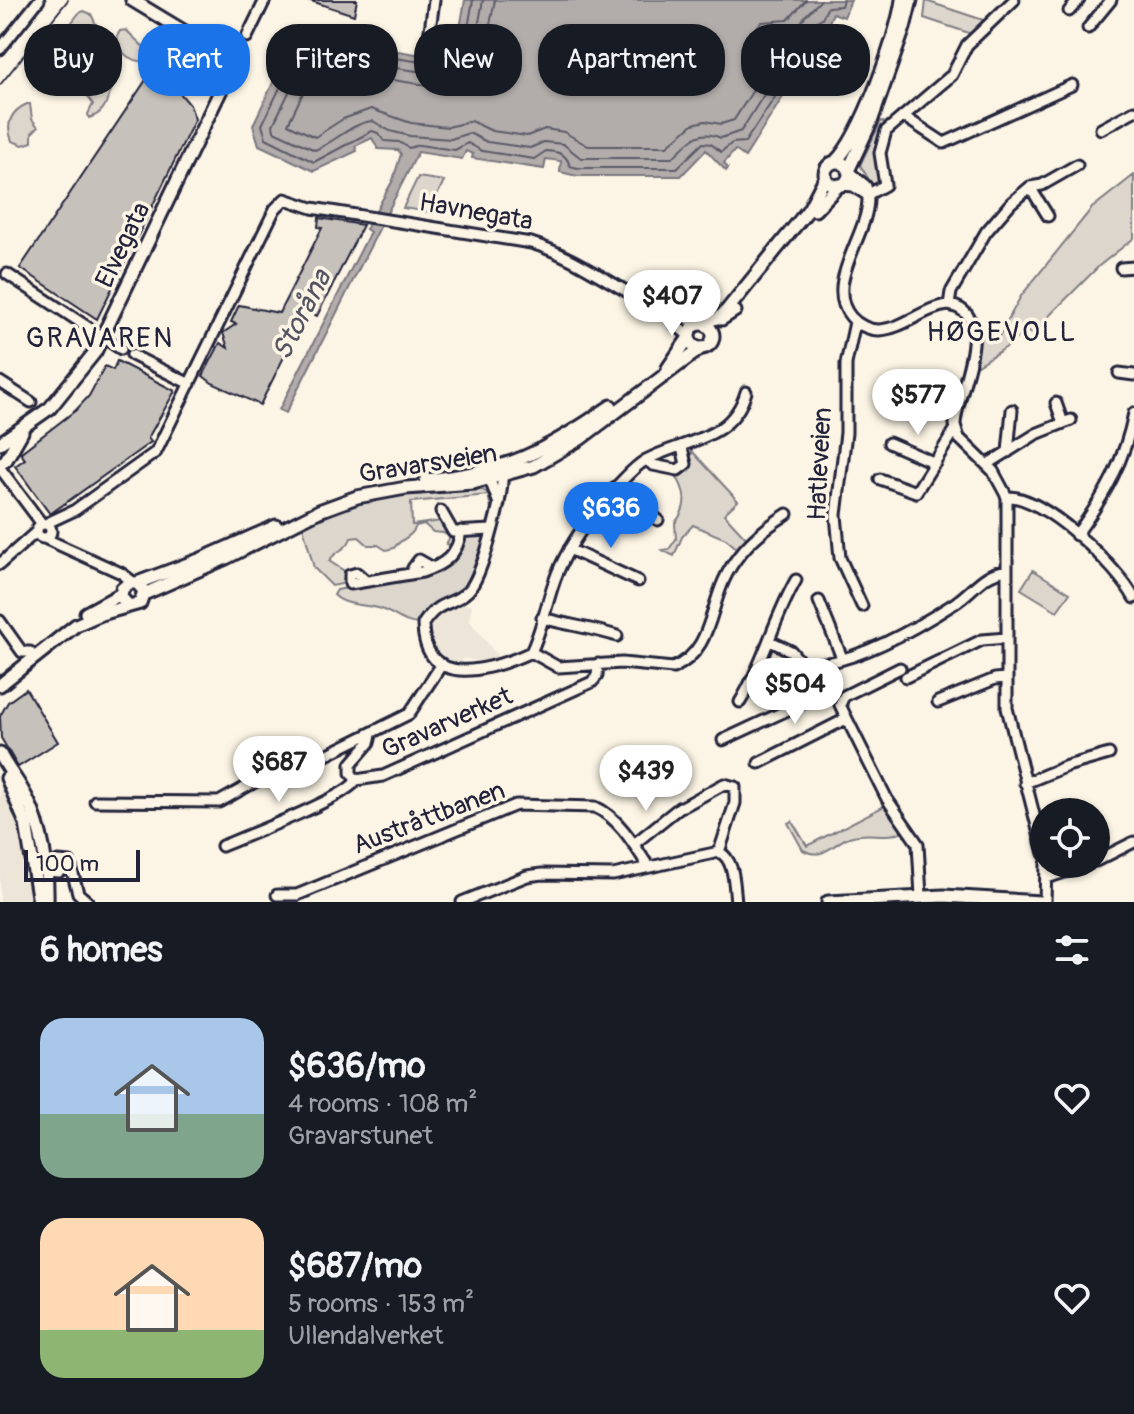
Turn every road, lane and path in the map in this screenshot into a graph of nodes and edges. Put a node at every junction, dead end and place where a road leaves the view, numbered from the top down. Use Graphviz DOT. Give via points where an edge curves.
graph roads {
  1 [pos="39,0"];
  2 [pos="132,0"];
  3 [pos="265,0"];
  4 [pos="434,0"];
  5 [pos="902,0"];
  6 [pos="911,0"];
  7 [pos="1014,0"];
  8 [pos="1079,0"];
  9 [pos="1111,0"];
  10 [pos="1069,11"];
  11 [pos="431,24"];
  12 [pos="1088,28"];
  13 [pos="250,31"];
  14 [pos="0,49"];
  15 [pos="1072,85"];
  16 [pos="1134,111"];
  17 [pos="903,116"];
  18 [pos="1101,129"];
  19 [pos="835,162"];
  20 [pos="1077,165"];
  21 [pos="848,171"];
  22 [pos="825,178"];
  23 [pos="840,185"];
  24 [pos="1030,187"];
  25 [pos="867,195"];
  26 [pos="1048,216"];
  27 [pos="1134,267"];
  28 [pos="1121,268"];
  29 [pos="7,274"];
  30 [pos="949,305"];
  31 [pos="736,311"];
  32 [pos="673,322"];
  33 [pos="855,322"];
  34 [pos="701,323"];
  35 [pos="689,337"];
  36 [pos="101,338"];
  37 [pos="701,348"];
  38 [pos="121,349"];
  39 [pos="132,355"];
  40 [pos="1119,373"];
  41 [pos="1134,375"];
  42 [pos="0,382"];
  43 [pos="190,384"];
  44 [pos="746,392"];
  45 [pos="31,402"];
  46 [pos="1056,403"];
  47 [pos="1012,410"];
  48 [pos="1134,413"];
  49 [pos="955,430"];
  50 [pos="889,443"];
  51 [pos="682,448"];
  52 [pos="1008,452"];
  53 [pos="2,456"];
  54 [pos="646,460"];
  55 [pos="935,463"];
  56 [pos="988,464"];
  57 [pos="495,476"];
  58 [pos="880,479"];
  59 [pos="617,486"];
  60 [pos="1007,497"];
  61 [pos="441,511"];
  62 [pos="787,514"];
  63 [pos="658,520"];
  64 [pos="491,530"];
  65 [pos="461,531"];
  66 [pos="43,532"];
  67 [pos="1076,535"];
  68 [pos="569,549"];
  69 [pos="0,564"];
  70 [pos="106,566"];
  71 [pos="1006,571"];
  72 [pos="796,580"];
  73 [pos="638,581"];
  74 [pos="135,583"];
  75 [pos="350,584"];
  76 [pos="121,592"];
  77 [pos="144,594"];
  78 [pos="1134,598"];
  79 [pos="819,601"];
  80 [pos="128,605"];
  81 [pos="862,606"];
  82 [pos="542,618"];
  83 [pos="0,621"];
  84 [pos="617,636"];
  85 [pos="1006,638"];
  86 [pos="770,641"];
  87 [pos="24,650"];
  88 [pos="531,652"];
  89 [pos="842,658"];
  90 [pos="827,663"];
  91 [pos="442,664"];
  92 [pos="598,664"];
  93 [pos="0,677"];
  94 [pos="1005,678"];
  95 [pos="0,685"];
  96 [pos="740,702"];
  97 [pos="938,702"];
  98 [pos="846,719"];
  99 [pos="371,735"];
  100 [pos="723,740"];
  101 [pos="0,754"];
  102 [pos="1109,754"];
  103 [pos="759,763"];
  104 [pos="0,767"];
  105 [pos="356,780"];
  106 [pos="1025,783"];
  107 [pos="95,801"];
  108 [pos="1030,802"];
  109 [pos="1134,842"];
  110 [pos="634,844"];
  111 [pos="222,846"];
  112 [pos="719,852"];
  113 [pos="1110,854"];
  114 [pos="648,866"];
  115 [pos="43,869"];
  116 [pos="1047,878"];
  117 [pos="277,895"];
  118 [pos="921,896"];
  119 [pos="856,901"];
  120 [pos="39,902"];
  121 [pos="47,902"];
  122 [pos="88,902"];
  123 [pos="462,902"];
  124 [pos="736,902"];
  125 [pos="828,902"];
  126 [pos="1043,902"];
  1 -- 14 [label="street"];
  2 -- 36 [label="main road, Elvegata" via="218,52 229,73"];
  3 -- 13 [label="street"];
  4 -- 11 [label="street"];
  5 -- 19 [label="main road" via="863,120"];
  6 -- 21 [label="main road" via="871,122"];
  7 -- 17 [label="street" via="967,45 952,75"];
  8 -- 10 [label="street"];
  9 -- 12 [label="street"];
  15 -- 17 [label="street" via="944,143"];
  16 -- 18 [label="street"];
  17 -- 25 [label="street" via="889,127 881,146 884,189"];
  19 -- 21 [label="main road"];
  19 -- 22 [label="main road" via="826,168"];
  20 -- 24 [label="street"];
  21 -- 23 [label="main road"];
  21 -- 25 [label="street"];
  22 -- 23 [label="main road"];
  22 -- 34 [label="main road" via="809,209 732,303 720,317"];
  23 -- 25 [label="street"];
  23 -- 31 [label="main road"];
  24 -- 26 [label="street"];
  24 -- 30 [label="street" via="986,232 951,292"];
  25 -- 33 [label="street" via="867,211 842,286 843,304"];
  27 -- 28 [label="street"];
  29 -- 36 [label="street"];
  30 -- 33 [label="street" via="882,329"];
  30 -- 49 [label="street" via="969,316 974,330"];
  31 -- 34 [label="street" via="714,325"];
  32 -- 35 [label="street"];
  33 -- 81 [label="street, Hatleveien" via="846,364 846,433 836,515 840,558"];
  34 -- 43 [label="street, Havnegata" via="645,302 543,246 312,208 285,199 275,209"];
  35 -- 37 [label="main road"];
  35 -- 37 [label="main road" via="697,324 711,328 712,342"];
  35 -- 57 [label="main road, Gravarsveien" via="672,364 652,380 556,444"];
  36 -- 38 [label="street"];
  36 -- 53 [label="main road, Elvegata" via="62,396"];
  37 -- 57 [label="main road, Gravarsveien" via="566,448 534,466"];
  39 -- 43 [label="street"];
  40 -- 41 [label="street"];
  42 -- 45 [label="street"];
  43 -- 66 [label="street" via="156,452"];
  44 -- 51 [label="street" via="742,406 717,431"];
  46 -- 52 [label="street" via="1067,421"];
  47 -- 52 [label="street"];
  48 -- 67 [label="street" via="1112,482"];
  49 -- 55 [label="street"];
  49 -- 56 [label="street"];
  50 -- 55 [label="street"];
  51 -- 54 [label="street"];
  51 -- 54 [label="street" via="686,464 678,470"];
  52 -- 56 [label="street"];
  53 -- 66 [label="street"];
  54 -- 59 [label="street"];
  55 -- 58 [label="street" via="914,493"];
  56 -- 60 [label="street"];
  57 -- 64 [label="street" via="500,507"];
  57 -- 74 [label="main road, Gravarsveien" via="391,484 347,495"];
  57 -- 77 [label="main road, Gravarsveien" via="357,497"];
  59 -- 63 [label="street"];
  59 -- 68 [label="street"];
  60 -- 67 [label="street" via="1023,498"];
  60 -- 71 [label="street"];
  61 -- 65 [label="street" via="453,532"];
  62 -- 92 [label="street" via="755,537 733,563 703,641 691,658 673,668"];
  64 -- 65 [label="street"];
  64 -- 91 [label="street" via="473,584 462,596 440,604 423,624 428,650"];
  65 -- 75 [label="street" via="455,554 433,568"];
  66 -- 69 [label="street"];
  66 -- 70 [label="street" via="60,548"];
  67 -- 78 [label="street" via="1123,580"];
  68 -- 73 [label="street"];
  68 -- 82 [label="street"];
  70 -- 74 [label="street"];
  70 -- 76 [label="street"];
  71 -- 85 [label="street"];
  71 -- 89 [label="street" via="990,574 957,602 883,642"];
  72 -- 86 [label="street"];
  74 -- 76 [label="main road"];
  74 -- 77 [label="main road"];
  76 -- 80 [label="main road"];
  76 -- 87 [label="main road"];
  77 -- 80 [label="main road" via="140,603"];
  79 -- 89 [label="street"];
  80 -- 95 [label="main road" via="76,625"];
  82 -- 84 [label="street"];
  82 -- 88 [label="street"];
  83 -- 87 [label="street"];
  85 -- 94 [label="street"];
  85 -- 98 [label="street" via="982,640 844,696 840,705"];
  86 -- 90 [label="street" via="791,651 802,664"];
  86 -- 96 [label="street"];
  87 -- 93 [label="main road"];
  88 -- 91 [label="street" via="481,672"];
  88 -- 92 [label="street" via="558,667"];
  89 -- 90 [label="street"];
  90 -- 100 [label="street" via="827,685 820,695"];
  91 -- 99 [label="street, Gravarverket" via="409,714"];
  92 -- 105 [label="street, Gravarverket" via="592,682 383,776"];
  94 -- 97 [label="street"];
  94 -- 106 [label="street" via="1009,725"];
  98 -- 103 [label="street"];
  98 -- 118 [label="street" via="887,799 918,844"];
  99 -- 105 [label="street, Gravarverket" via="351,764"];
  99 -- 107 [label="street" via="306,765 262,778 219,802"];
  101 -- 115 [label="main road" via="37,823"];
  102 -- 106 [label="street"];
  104 -- 115 [label="main road"];
  105 -- 111 [label="street" via="351,788"];
  106 -- 108 [label="street"];
  109 -- 113 [label="street"];
  110 -- 112 [label="street" via="682,806 724,784 735,787 735,803"];
  110 -- 114 [label="street, Austråttbanen"];
  110 -- 117 [label="street, Austråttbanen" via="595,807 516,805 297,895"];
  112 -- 114 [label="street"];
  112 -- 124 [label="street" via="729,862"];
  114 -- 123 [label="street" via="569,881 527,876"];
  115 -- 120 [label="main road"];
  115 -- 121 [label="main road"];
  115 -- 122 [label="street" via="59,872 70,863 78,893"];
  116 -- 126 [label="street"];
  118 -- 119 [label="main road"];
  118 -- 126 [label="main road"];
  119 -- 125 [label="main road"];
}
